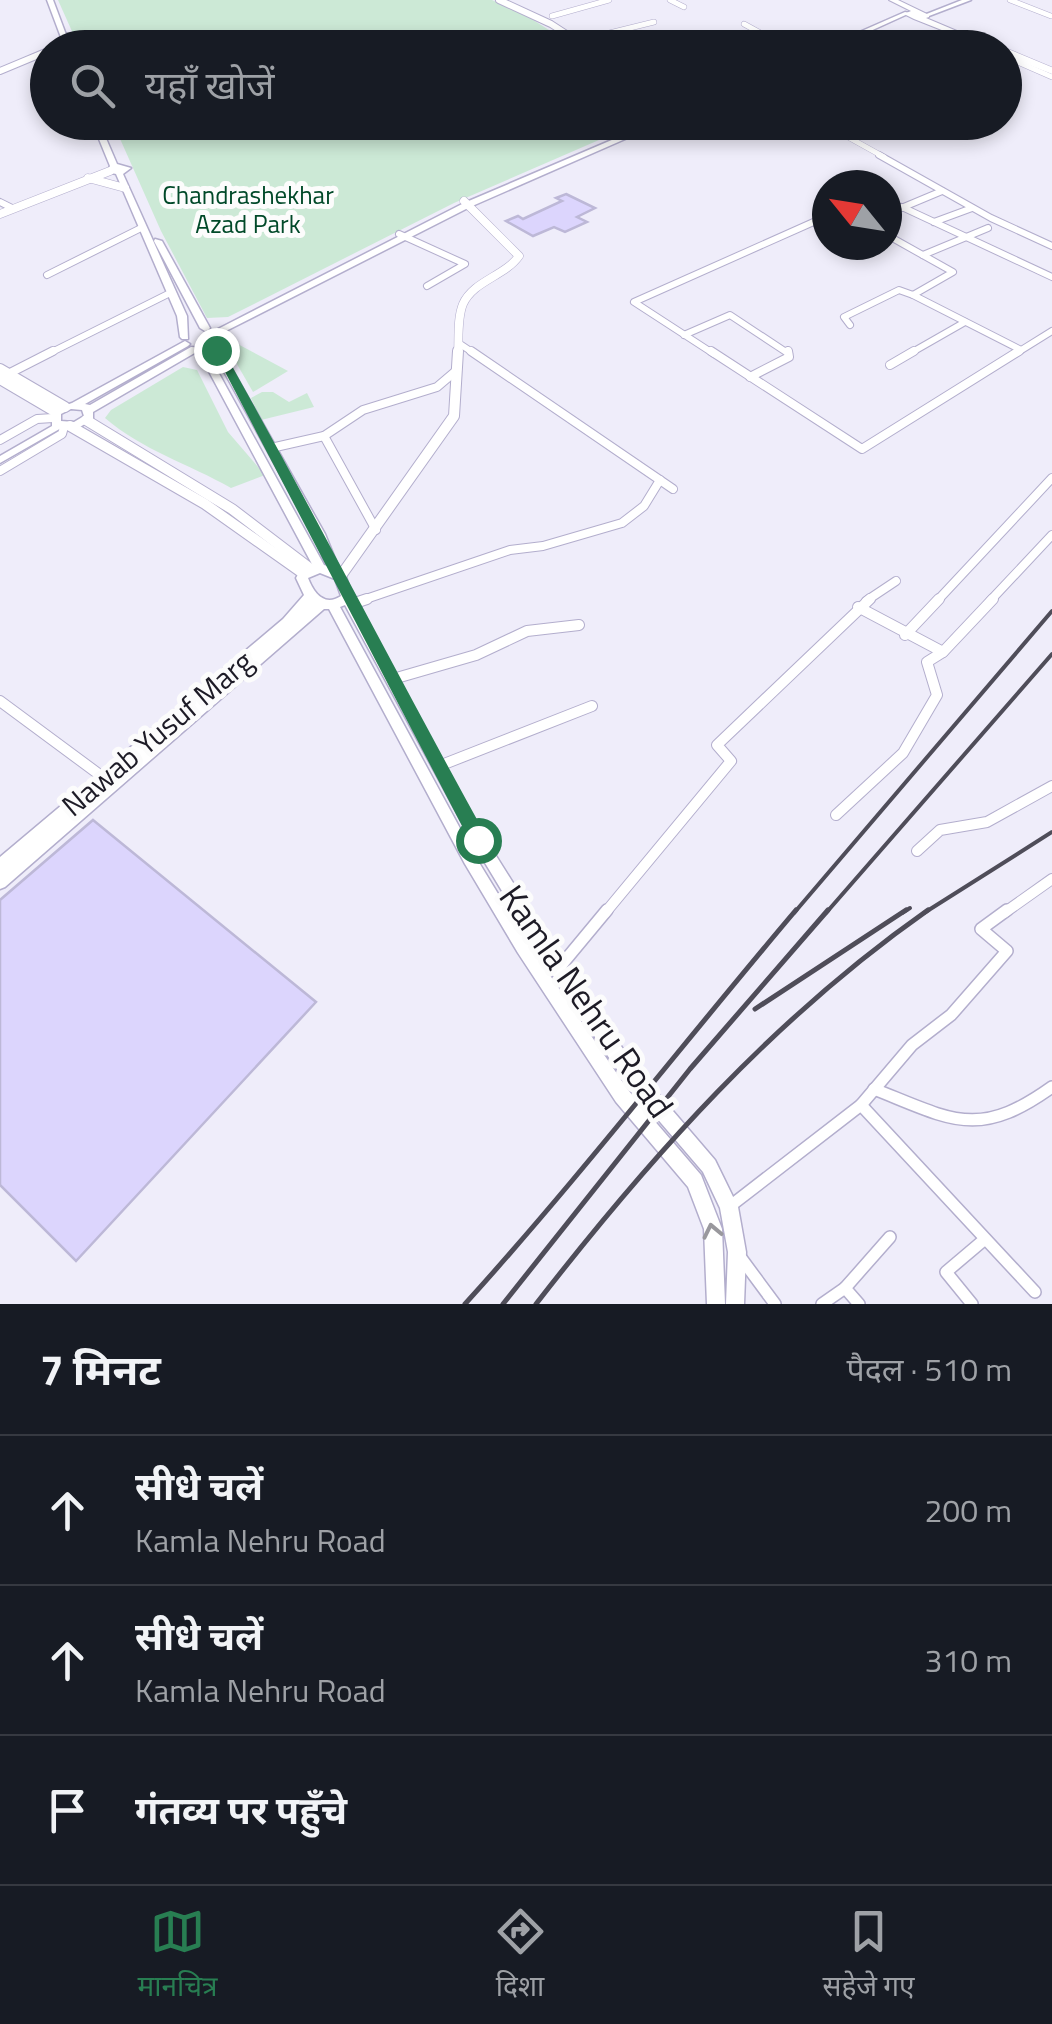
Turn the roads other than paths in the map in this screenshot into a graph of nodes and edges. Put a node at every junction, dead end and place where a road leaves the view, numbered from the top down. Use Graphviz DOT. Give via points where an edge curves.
graph roads {
  1 [pos="47,0"];
  2 [pos="499,0"];
  3 [pos="609,0"];
  4 [pos="670,0"];
  5 [pos="884,0"];
  6 [pos="892,0"];
  7 [pos="960,0"];
  8 [pos="968,0"];
  9 [pos="1010,0"];
  10 [pos="684,8"];
  11 [pos="917,15"];
  12 [pos="552,16"];
  13 [pos="1052,16"];
  14 [pos="654,22"];
  15 [pos="744,24"];
  16 [pos="939,24"];
  17 [pos="51,30"];
  18 [pos="60,30"];
  19 [pos="560,30"];
  20 [pos="622,30"];
  21 [pos="755,30"];
  22 [pos="876,30"];
  23 [pos="880,30"];
  24 [pos="953,30"];
  25 [pos="30,58"];
  26 [pos="1022,60"];
  27 [pos="0,69"];
  28 [pos="1052,73"];
  29 [pos="103,140"];
  30 [pos="108,140"];
  31 [pos="603,140"];
  32 [pos="618,140"];
  33 [pos="852,140"];
  34 [pos="108,153"];
  35 [pos="117,170"];
  36 [pos="88,178"];
  37 [pos="125,188"];
  38 [pos="942,192"];
  39 [pos="0,202"];
  40 [pos="466,203"];
  41 [pos="12,208"];
  42 [pos="902,208"];
  43 [pos="972,208"];
  44 [pos="0,214"];
  45 [pos="934,222"];
  46 [pos="812,223"];
  47 [pos="144,227"];
  48 [pos="988,228"];
  49 [pos="402,235"];
  50 [pos="966,237"];
  51 [pos="902,243"];
  52 [pos="1052,246"];
  53 [pos="923,255"];
  54 [pos="47,275"];
  55 [pos="1052,277"];
  56 [pos="427,286"];
  57 [pos="172,292"];
  58 [pos="912,295"];
  59 [pos="965,322"];
  60 [pos="850,325"];
  61 [pos="211,329"];
  62 [pos="1052,331"];
  63 [pos="684,334"];
  64 [pos="460,344"];
  65 [pos="196,345"];
  66 [pos="1021,350"];
  67 [pos="890,365"];
  68 [pos="459,366"];
  69 [pos="3,374"];
  70 [pos="750,377"];
  71 [pos="87,415"];
  72 [pos="62,418"];
  73 [pos="324,436"];
  74 [pos="0,440"];
  75 [pos="271,448"];
  76 [pos="0,452"];
  77 [pos="0,460"];
  78 [pos="0,470"];
  79 [pos="1052,478"];
  80 [pos="660,480"];
  81 [pos="673,488"];
  82 [pos="376,530"];
  83 [pos="1052,534"];
  84 [pos="312,570"];
  85 [pos="338,576"];
  86 [pos="896,581"];
  87 [pos="333,602"];
  88 [pos="858,607"];
  89 [pos="578,624"];
  90 [pos="905,635"];
  91 [pos="943,652"];
  92 [pos="393,680"];
  93 [pos="0,701"];
  94 [pos="592,706"];
  95 [pos="440,766"];
  96 [pos="104,778"];
  97 [pos="1052,786"];
  98 [pos="836,815"];
  99 [pos="918,850"];
  100 [pos="0,866"];
  101 [pos="1052,879"];
  102 [pos="492,880"];
  103 [pos="0,882"];
  104 [pos="558,969"];
  105 [pos="1052,1087"];
  106 [pos="874,1089"];
  107 [pos="861,1105"];
  108 [pos="729,1207"];
  109 [pos="890,1237"];
  110 [pos="986,1238"];
  111 [pos="737,1252"];
  112 [pos="846,1288"];
  113 [pos="1035,1292"];
  114 [pos="716,1304"];
  115 [pos="736,1304"];
  116 [pos="775,1304"];
  117 [pos="822,1304"];
  118 [pos="858,1304"];
  119 [pos="972,1304"];
  1 -- 17 [label="main road"];
  1 -- 18 [label="main road"];
  2 -- 19 [label="street"];
  3 -- 12 [label="street"];
  4 -- 10 [label="street"];
  5 -- 11 [label="main road"];
  6 -- 11 [label="main road"];
  7 -- 11 [label="main road"];
  8 -- 11 [label="main road"];
  9 -- 13 [label="street"];
  11 -- 16 [label="main road"];
  11 -- 22 [label="main road"];
  11 -- 23 [label="main road"];
  14 -- 20 [label="street"];
  15 -- 21 [label="street"];
  16 -- 24 [label="main road"];
  25 -- 27 [label="street"];
  26 -- 28 [label="main road"];
  29 -- 34 [label="main road"];
  30 -- 35 [label="main road"];
  31 -- 40 [label="main road"];
  32 -- 40 [label="main road"];
  33 -- 38 [label="street"];
  34 -- 35 [label="main road"];
  34 -- 36 [label="street"];
  35 -- 36 [label="street"];
  35 -- 37 [label="main road"];
  35 -- 61 [label="main road"];
  36 -- 37 [label="street"];
  36 -- 41 [label="street"];
  37 -- 47 [label="main road"];
  38 -- 42 [label="street"];
  38 -- 43 [label="street"];
  39 -- 41 [label="street"];
  40 -- 49 [label="main road"];
  40 -- 64 [label="street" via="519,256 504,273 468,292"];
  41 -- 44 [label="street"];
  42 -- 45 [label="street"];
  43 -- 45 [label="street"];
  43 -- 52 [label="street"];
  45 -- 50 [label="street"];
  46 -- 63 [label="street" via="634,302"];
  47 -- 54 [label="street"];
  47 -- 57 [label="main road"];
  48 -- 50 [label="street"];
  49 -- 56 [label="street" via="465,264"];
  49 -- 61 [label="main road"];
  50 -- 53 [label="street"];
  50 -- 55 [label="street"];
  51 -- 53 [label="street"];
  53 -- 58 [label="street" via="953,272"];
  57 -- 65 [label="main road"];
  57 -- 69 [label="street"];
  58 -- 59 [label="street"];
  58 -- 60 [label="street" via="899,290 844,317"];
  59 -- 66 [label="street"];
  59 -- 67 [label="street"];
  61 -- 65 [label="main road"];
  61 -- 65 [label="main road" via="223,337"];
  62 -- 66 [label="street"];
  63 -- 70 [label="street"];
  63 -- 70 [label="street" via="730,316 789,352 789,358"];
  64 -- 68 [label="street"];
  64 -- 80 [label="street"];
  65 -- 71 [label="main road"];
  65 -- 72 [label="main road"];
  65 -- 75 [label="main road"];
  65 -- 84 [label="main road"];
  66 -- 70 [label="street" via="862,448"];
  68 -- 73 [label="street" via="424,395 364,410"];
  68 -- 82 [label="street" via="454,416"];
  69 -- 72 [label="street"];
  71 -- 72 [label="main road"];
  71 -- 72 [label="main road"];
  71 -- 84 [label="street"];
  72 -- 74 [label="street" via="37,419"];
  72 -- 76 [label="main road"];
  72 -- 77 [label="main road"];
  72 -- 78 [label="street" via="62,434"];
  72 -- 84 [label="street"];
  73 -- 75 [label="street"];
  73 -- 82 [label="street"];
  75 -- 85 [label="main road"];
  79 -- 90 [label="street"];
  80 -- 81 [label="street"];
  80 -- 87 [label="street" via="644,506 622,523"];
  82 -- 85 [label="street"];
  83 -- 91 [label="street"];
  84 -- 85 [label="main road"];
  84 -- 87 [label="main road" via="302,578"];
  85 -- 87 [label="main road"];
  86 -- 88 [label="street"];
  87 -- 92 [label="main road, Kamla Nehru Road"];
  87 -- 96 [label="main road, Nawab Yusuf Marg" via="287,622"];
  87 -- 102 [label="main road, Kamla Nehru Road"];
  87 -- 103 [label="main road"];
  88 -- 90 [label="street"];
  88 -- 104 [label="street" via="717,744 730,761"];
  89 -- 92 [label="street" via="527,631 476,655"];
  90 -- 91 [label="street"];
  91 -- 98 [label="street" via="927,662 938,695 912,740"];
  92 -- 95 [label="main road, Kamla Nehru Road"];
  93 -- 96 [label="street"];
  94 -- 95 [label="street"];
  95 -- 102 [label="main road, Kamla Nehru Road"];
  96 -- 100 [label="main road, Nawab Yusuf Marg"];
  97 -- 99 [label="street" via="985,826 940,830"];
  101 -- 106 [label="street" via="982,929 1007,951"];
  102 -- 104 [label="main road, Kamla Nehru Road"];
  114 -- 102 [label="main road, Kamla Nehru Road, one-way" via="713,1229 694,1181 622,1096"];
  104 -- 108 [label="main road, Kamla Nehru Road" via="631,1076 709,1166"];
  105 -- 106 [label="street" via="994,1123 951,1119"];
  106 -- 107 [label="street"];
  107 -- 108 [label="street"];
  107 -- 110 [label="street"];
  108 -- 111 [label="main road, Kamla Nehru Road"];
  109 -- 112 [label="street"];
  110 -- 113 [label="street"];
  110 -- 119 [label="street" via="946,1272"];
  111 -- 115 [label="main road, Kamla Nehru Road"];
  111 -- 116 [label="street"];
  112 -- 117 [label="street"];
  112 -- 118 [label="street"];
}
